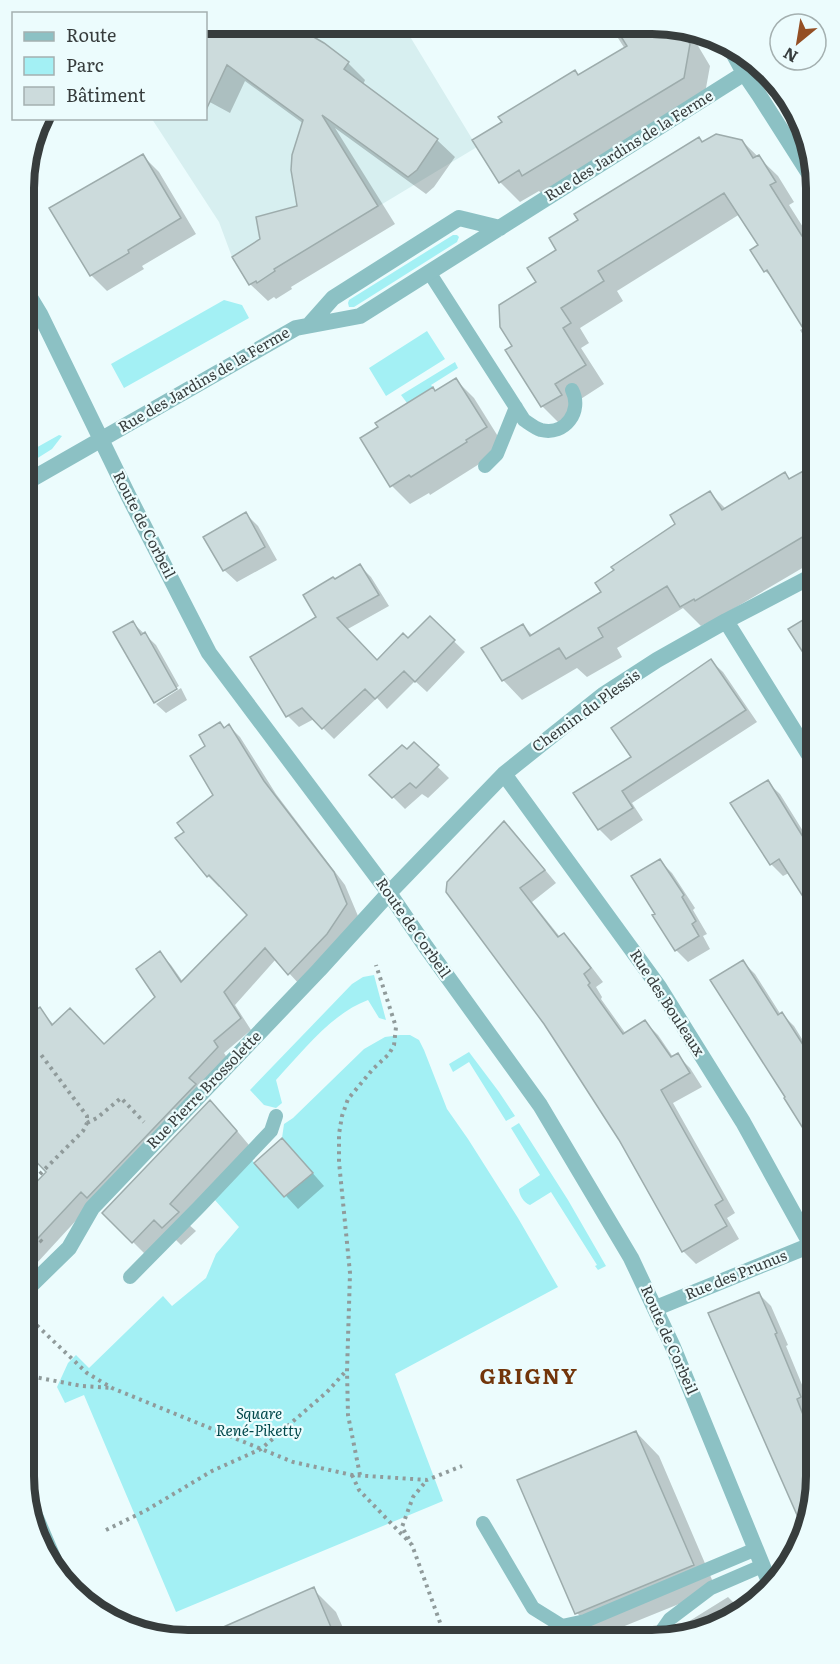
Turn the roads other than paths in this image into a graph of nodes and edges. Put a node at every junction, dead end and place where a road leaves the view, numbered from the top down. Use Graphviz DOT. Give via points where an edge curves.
graph roads {
  1 [pos="737,60"];
  2 [pos="749,70"];
  3 [pos="744,73"];
  4 [pos="803,164"];
  5 [pos="448,225"];
  6 [pos="500,228"];
  7 [pos="466,249"];
  8 [pos="429,272"];
  9 [pos="341,293"];
  10 [pos="35,306"];
  11 [pos="353,317"];
  12 [pos="309,325"];
  13 [pos="572,390"];
  14 [pos="516,407"];
  15 [pos="101,439"];
  16 [pos="485,466"];
  17 [pos="35,477"];
  18 [pos="806,579"];
  19 [pos="726,621"];
  20 [pos="806,749"];
  21 [pos="504,774"];
  22 [pos="390,892"];
  23 [pos="276,1116"];
  24 [pos="805,1230"];
  25 [pos="805,1247"];
  26 [pos="130,1277"];
  27 [pos="34,1282"];
  28 [pos="656,1308"];
  29 [pos="483,1523"];
  30 [pos="756,1549"];
  31 [pos="762,1566"];
  32 [pos="767,1577"];
  33 [pos="663,1629"];
  1 -- 3 [label="street"];
  2 -- 3 [label="street, Rue des Jardins de la Ferme"];
  3 -- 4 [label="street"];
  3 -- 6 [label="street, Rue des Jardins de la Ferme"];
  5 -- 6 [label="street, Rue des Jardins de la Ferme" via="459,218"];
  5 -- 7 [label="street" via="469,235"];
  5 -- 9 [label="street, Rue des Jardins de la Ferme"];
  6 -- 7 [label="street, Rue des Jardins de la Ferme"];
  7 -- 8 [label="street, Rue des Jardins de la Ferme"];
  8 -- 11 [label="street, Rue des Jardins de la Ferme"];
  8 -- 14 [label="lane"];
  9 -- 11 [label="street" via="341,309"];
  9 -- 12 [label="street, Rue des Jardins de la Ferme"];
  10 -- 15 [label="street, Route de Corbeil"];
  11 -- 12 [label="street, Rue des Jardins de la Ferme"];
  12 -- 15 [label="street, Rue des Jardins de la Ferme" via="296,328"];
  13 -- 14 [label="lane" via="577,404 563,427 542,430 524,420"];
  14 -- 16 [label="lane" via="497,454"];
  15 -- 17 [label="street, Rue des Jardins de la Ferme"];
  15 -- 22 [label="street, Route de Corbeil" via="209,653"];
  18 -- 19 [label="street, Chemin du Plessis"];
  19 -- 20 [label="street"];
  19 -- 21 [label="street, Chemin du Plessis" via="603,695"];
  21 -- 22 [label="street, Chemin du Plessis"];
  21 -- 24 [label="street, Rue des Bouleaux" via="659,987"];
  22 -- 27 [label="street, Rue Pierre Brossolette" via="92,1208 69,1248"];
  22 -- 28 [label="street, Route de Corbeil" via="540,1105 631,1258"];
  23 -- 26 [label="lane" via="271,1131"];
  25 -- 28 [label="street, Rue des Prunus"];
  28 -- 30 [label="street, Route de Corbeil"];
  29 -- 30 [label="lane" via="533,1608 562,1626"];
  30 -- 31 [label="street, Route de Corbeil"];
  31 -- 32 [label="street, Route de Corbeil"];
  31 -- 33 [label="lane" via="711,1588 670,1619"];
}
